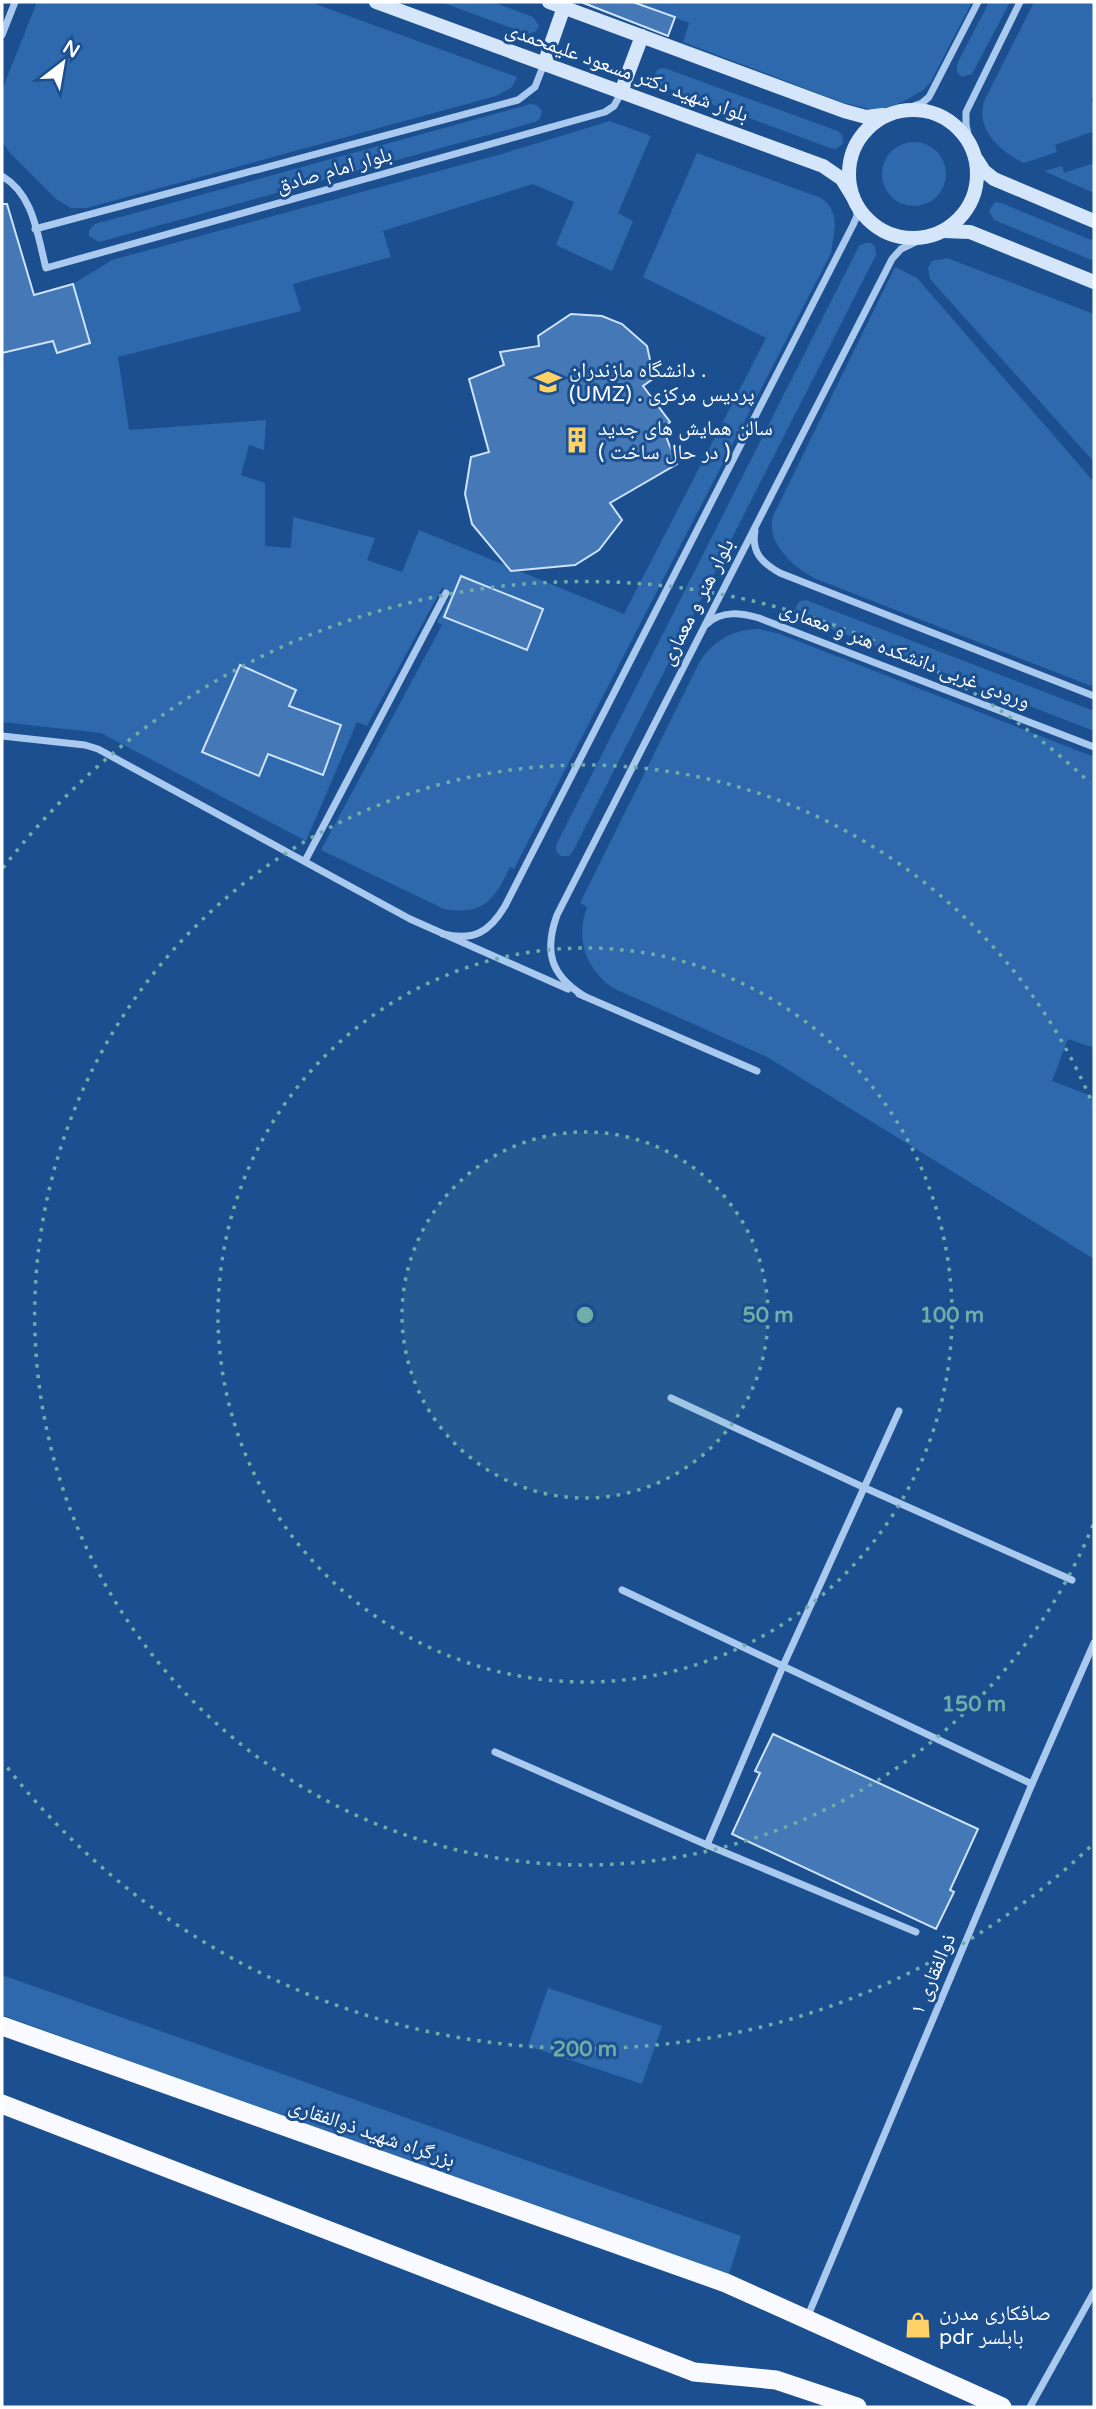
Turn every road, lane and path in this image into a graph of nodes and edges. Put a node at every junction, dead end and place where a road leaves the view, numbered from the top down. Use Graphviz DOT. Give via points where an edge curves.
graph roads {
  1 [pos="15,2"];
  2 [pos="376,2"];
  3 [pos="549,2"];
  4 [pos="978,2"];
  5 [pos="1020,2"];
  6 [pos="565,5"];
  7 [pos="2,35"];
  8 [pos="642,36"];
  9 [pos="544,64"];
  10 [pos="621,92"];
  11 [pos="895,112"];
  12 [pos="973,151"];
  13 [pos="2,176"];
  14 [pos="854,200"];
  15 [pos="1094,221"];
  16 [pos="35,229"];
  17 [pos="934,234"];
  18 [pos="1094,282"];
  19 [pos="757,523"];
  20 [pos="446,593"];
  21 [pos="704,627"];
  22 [pos="1094,696"];
  23 [pos="2,736"];
  24 [pos="1094,747"];
  25 [pos="305,861"];
  26 [pos="443,934"];
  27 [pos="584,996"];
  28 [pos="757,1071"];
  29 [pos="671,1398"];
  30 [pos="899,1410"];
  31 [pos="863,1487"];
  32 [pos="1072,1580"];
  33 [pos="621,1590"];
  34 [pos="1094,1643"];
  35 [pos="783,1666"];
  36 [pos="495,1752"];
  37 [pos="1032,1784"];
  38 [pos="707,1845"];
  39 [pos="916,1932"];
  40 [pos="2,2026"];
  41 [pos="2,2104"];
  42 [pos="1094,2292"];
  43 [pos="806,2319"];
  44 [pos="857,2407"];
  45 [pos="1002,2407"];
  46 [pos="1030,2407"];
  1 -- 7 [label="street"];
  2 -- 9 [label="main road, بلوار شهید دکتر مسعود علیمحمدی"];
  3 -- 6 [label="main road, بلوار شهید دکتر مسعود علیمحمدی"];
  4 -- 11 [label="street" via="929,97"];
  5 -- 12 [label="street" via="966,112"];
  6 -- 8 [label="main road, بلوار شهید دکتر مسعود علیمحمدی"];
  6 -- 9 [label="main road"];
  8 -- 10 [label="main road"];
  8 -- 11 [label="main road, بلوار شهید دکتر مسعود علیمحمدی" via="844,111 866,117"];
  9 -- 10 [label="main road, بلوار شهید دکتر مسعود علیمحمدی"];
  9 -- 16 [label="street, بلوار امام صادق" via="535,87 518,100"];
  10 -- 14 [label="main road, بلوار شهید دکتر مسعود علیمحمدی" via="823,166 842,179"];
  10 -- 16 [label="street, بلوار امام صادق" via="605,112 46,268"];
  11 -- 12 [label="main road" via="923,110 943,117 960,130"];
  11 -- 14 [label="main road" via="870,126 854,148 849,169"];
  12 -- 15 [label="main road" via="994,179"];
  12 -- 17 [label="main road" via="977,182 971,202 958,219"];
  13 -- 16 [label="street" via="23,194"];
  14 -- 17 [label="main road" via="869,220 886,232 907,237"];
  14 -- 26 [label="street, بلوار هنر و معماری" via="857,216 853,225 505,906 482,932 465,937"];
  17 -- 18 [label="main road" via="970,232"];
  17 -- 19 [label="street, بلوار هنر و معماری" via="901,249 892,259"];
  19 -- 21 [label="street, بلوار هنر و معماری"];
  19 -- 22 [label="street, ورودی غربی دانشکده هنر و معماری" via="754,542 758,555 780,573"];
  20 -- 25 [label="street"];
  21 -- 24 [label="street, ورودی غربی دانشکده هنر و معماری" via="724,614 759,618"];
  21 -- 27 [label="street, بلوار هنر و معماری" via="552,930 556,970"];
  23 -- 25 [label="street" via="98,749"];
  25 -- 26 [label="street"];
  26 -- 27 [label="street"];
  27 -- 28 [label="street"];
  29 -- 31 [label="street"];
  30 -- 31 [label="street"];
  31 -- 32 [label="street"];
  31 -- 35 [label="street"];
  33 -- 35 [label="street"];
  34 -- 37 [label="street, ذوالفقاری ۱"];
  35 -- 37 [label="street"];
  35 -- 38 [label="street"];
  36 -- 38 [label="street"];
  37 -- 43 [label="street, ذوالفقاری ۱"];
  38 -- 39 [label="street"];
  40 -- 43 [label="highway, بزرگراه شهید ذوالفقاری" via="726,2283"];
  41 -- 44 [label="highway" via="694,2372 776,2380"];
  42 -- 46 [label="street"];
  43 -- 45 [label="highway, بزرگراه شهید ذوالفقاری"];
}
